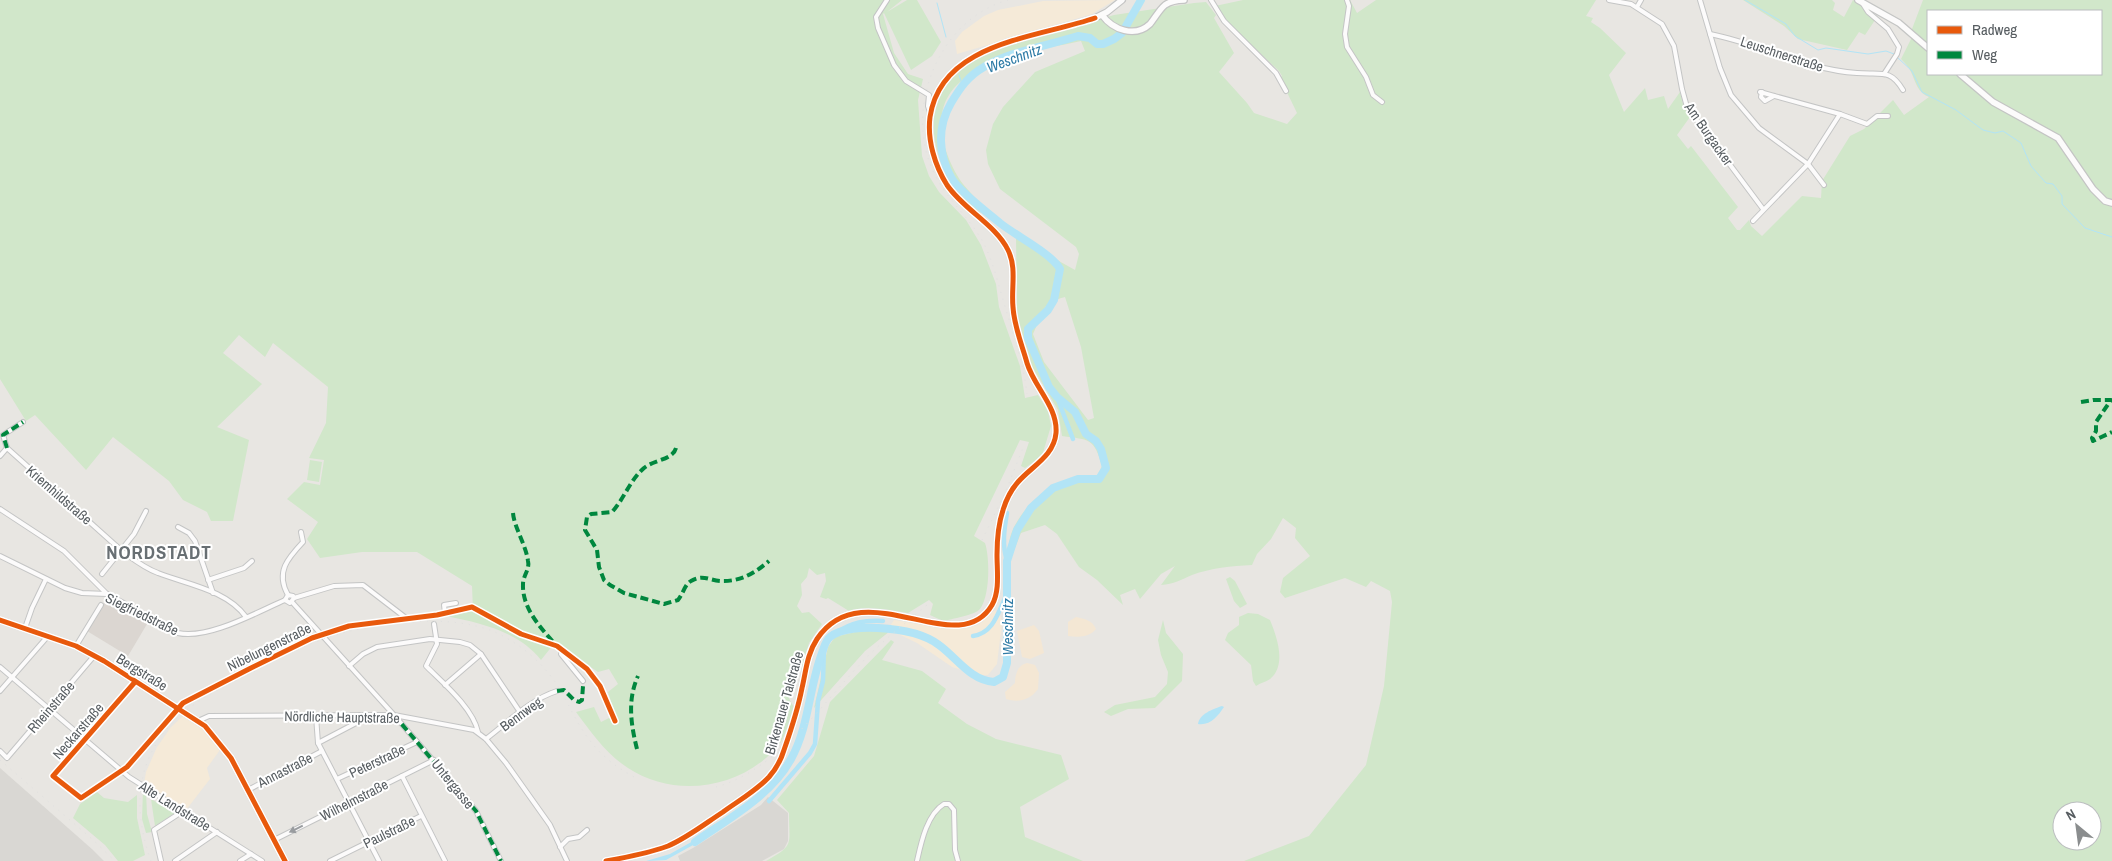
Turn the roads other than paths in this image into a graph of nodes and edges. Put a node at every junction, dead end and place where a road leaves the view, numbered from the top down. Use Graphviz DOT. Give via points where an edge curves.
graph roads {
  1 [pos="887,0"];
  2 [pos="1122,0"];
  3 [pos="1184,0"];
  4 [pos="1211,0"];
  5 [pos="1347,0"];
  6 [pos="1609,0"];
  7 [pos="1626,0"];
  8 [pos="1641,0"];
  9 [pos="1700,0"];
  10 [pos="1859,1"];
  11 [pos="1631,4"];
  12 [pos="1637,7"];
  13 [pos="1105,13"];
  14 [pos="1116,26"];
  15 [pos="1710,34"];
  16 [pos="1927,47"];
  17 [pos="1884,74"];
  18 [pos="1961,75"];
  19 [pos="1903,90"];
  20 [pos="1286,91"];
  21 [pos="1774,96"];
  22 [pos="1382,102"];
  23 [pos="1840,114"];
  24 [pos="930,115"];
  25 [pos="1888,116"];
  26 [pos="1808,164"];
  27 [pos="1824,185"];
  28 [pos="2112,203"];
  29 [pos="1763,209"];
  30 [pos="1753,221"];
  31 [pos="22,422"];
  32 [pos="7,448"];
  33 [pos="0,456"];
  34 [pos="0,508"];
  35 [pos="146,511"];
  36 [pos="178,527"];
  37 [pos="301,532"];
  38 [pos="122,551"];
  39 [pos="0,556"];
  40 [pos="252,561"];
  41 [pos="102,574"];
  42 [pos="46,579"];
  43 [pos="208,580"];
  44 [pos="213,593"];
  45 [pos="107,594"];
  46 [pos="288,595"];
  47 [pos="285,600"];
  48 [pos="293,600"];
  49 [pos="456,603"];
  50 [pos="101,605"];
  51 [pos="445,613"];
  52 [pos="246,617"];
  53 [pos="406,618"];
  54 [pos="0,620"];
  55 [pos="434,624"];
  56 [pos="25,628"];
  57 [pos="320,635"];
  58 [pos="48,636"];
  59 [pos="436,639"];
  60 [pos="76,646"];
  61 [pos="562,650"];
  62 [pos="481,654"];
  63 [pos="94,656"];
  64 [pos="349,666"];
  65 [pos="0,667"];
  66 [pos="12,677"];
  67 [pos="135,682"];
  68 [pos="583,682"];
  69 [pos="446,685"];
  70 [pos="0,691"];
  71 [pos="557,691"];
  72 [pos="177,708"];
  73 [pos="49,709"];
  74 [pos="520,712"];
  75 [pos="360,715"];
  76 [pos="394,715"];
  77 [pos="316,716"];
  78 [pos="198,721"];
  79 [pos="615,721"];
  80 [pos="478,732"];
  81 [pos="486,740"];
  82 [pos="85,741"];
  83 [pos="417,742"];
  84 [pos="318,743"];
  85 [pos="0,751"];
  86 [pos="322,751"];
  87 [pos="434,760"];
  88 [pos="121,771"];
  89 [pos="402,776"];
  90 [pos="337,780"];
  91 [pos="248,790"];
  92 [pos="349,802"];
  93 [pos="183,811"];
  94 [pos="421,816"];
  95 [pos="587,830"];
  96 [pos="217,832"];
  97 [pos="274,840"];
  98 [pos="370,842"];
  99 [pos="560,847"];
  100 [pos="251,854"];
  101 [pos="161,861"];
  102 [pos="175,861"];
  103 [pos="240,861"];
  104 [pos="262,861"];
  105 [pos="285,861"];
  106 [pos="330,861"];
  107 [pos="379,861"];
  108 [pos="444,861"];
  109 [pos="501,861"];
  110 [pos="567,861"];
  111 [pos="606,861"];
  112 [pos="917,861"];
  113 [pos="958,861"];
  1 -- 24 [label="street" via="876,17 878,28 894,65 906,81 928,95"];
  2 -- 13 [label="main road"];
  3 -- 14 [label="main road" via="1168,3 1146,27 1130,32"];
  4 -- 20 [label="street" via="1224,21 1276,73"];
  5 -- 22 [label="street" via="1347,47 1373,95"];
  6 -- 11 [label="street"];
  7 -- 11 [label="street"];
  8 -- 12 [label="street"];
  9 -- 15 [label="street"];
  10 -- 16 [label="main road" via="1899,23"];
  10 -- 17 [label="street" via="1888,28 1899,46"];
  11 -- 12 [label="street, Am Burgacker"];
  12 -- 29 [label="street, Am Burgacker" via="1662,24 1674,46 1687,107"];
  13 -- 14 [label="main road"];
  13 -- 14 [label="main road" via="1106,21"];
  13 -- 24 [label="main road, Birkenauer Talstraße" via="976,54 954,70 939,90"];
  15 -- 17 [label="street, Leuschnerstraße" via="1742,41 1811,66"];
  15 -- 26 [label="street" via="1731,95 1759,128"];
  17 -- 19 [label="street" via="1894,77"];
  18 -- 28 [label="main road" via="1993,102 2058,138 2093,190"];
  21 -- 21 [label="street" via="1761,92 1765,101"];
  21 -- 23 [label="street"];
  23 -- 25 [label="street" via="1868,124 1876,116"];
  23 -- 26 [label="street"];
  24 -- 111 [label="main road, Birkenauer Talstraße" via="932,148 944,179 958,198 1002,240 1009,252 1013,265 1016,323 1031,377 1053,412 1056,424 1055,440 1050,450 1020,480 1004,506 998,533 994,602 985,614 961,625 939,624 882,612 848,615 830,624 818,637 810,654 784,752 770,777 724,811 669,845"];
  26 -- 27 [label="street"];
  26 -- 29 [label="street"];
  29 -- 30 [label="street"];
  31 -- 32 [label="street" via="3,436"];
  32 -- 33 [label="street"];
  32 -- 38 [label="street, Kriemhildstraße"];
  34 -- 45 [label="street" via="64,551"];
  35 -- 38 [label="street"];
  36 -- 43 [label="street" via="189,533 194,541"];
  37 -- 46 [label="street" via="303,542 290,555 282,572 282,582"];
  38 -- 41 [label="street"];
  38 -- 44 [label="street, Kriemhildstraße" via="156,572"];
  39 -- 42 [label="street, Siegfriedstraße"];
  40 -- 43 [label="street" via="244,568"];
  42 -- 45 [label="street, Siegfriedstraße" via="82,593"];
  42 -- 56 [label="street"];
  43 -- 44 [label="street"];
  44 -- 52 [label="street, Kriemhildstraße"];
  45 -- 52 [label="street, Siegfriedstraße" via="178,633 188,635 210,632"];
  46 -- 47 [label="street"];
  46 -- 48 [label="street"];
  47 -- 48 [label="street" via="289,603"];
  47 -- 52 [label="street, Siegfriedstraße"];
  48 -- 53 [label="street" via="334,586 363,585"];
  48 -- 57 [label="street, Untergasse"];
  49 -- 51 [label="street" via="444,605"];
  50 -- 60 [label="street"];
  51 -- 53 [label="street, Nibelungenstraße"];
  51 -- 61 [label="street, Nibelungenstraße" via="472,607 521,634"];
  53 -- 57 [label="street, Nibelungenstraße" via="349,626"];
  54 -- 56 [label="main road, Bergstraße"];
  55 -- 59 [label="street"];
  56 -- 58 [label="main road, Bergstraße"];
  57 -- 64 [label="street, Untergasse"];
  57 -- 72 [label="street, Nibelungenstraße"];
  58 -- 60 [label="main road, Bergstraße"];
  58 -- 66 [label="street"];
  59 -- 62 [label="street" via="460,642"];
  59 -- 64 [label="street" via="378,646"];
  59 -- 69 [label="street" via="437,644 426,666"];
  60 -- 63 [label="main road, Bergstraße"];
  61 -- 68 [label="street" via="561,654"];
  61 -- 79 [label="street" via="587,669 600,686"];
  62 -- 69 [label="street"];
  62 -- 74 [label="street"];
  63 -- 67 [label="main road, Bergstraße"];
  63 -- 73 [label="street, Rheinstraße"];
  64 -- 76 [label="street, Untergasse"];
  65 -- 66 [label="street, Alte Landstraße"];
  66 -- 70 [label="street"];
  66 -- 73 [label="street, Alte Landstraße"];
  67 -- 72 [label="main road, Bergstraße"];
  67 -- 82 [label="street, Neckarstraße"];
  69 -- 80 [label="street" via="466,709"];
  71 -- 74 [label="street, Bennweg"];
  72 -- 78 [label="main road, Bergstraße"];
  72 -- 88 [label="street, Neckarstraße"];
  73 -- 82 [label="street, Alte Landstraße"];
  73 -- 85 [label="street, Rheinstraße" via="7,758"];
  74 -- 81 [label="street, Bennweg"];
  75 -- 76 [label="street, Nördliche Hauptstraße"];
  75 -- 77 [label="street, Nördliche Hauptstraße"];
  75 -- 84 [label="street" via="358,722"];
  76 -- 80 [label="street, Nördliche Hauptstraße"];
  76 -- 83 [label="street, Untergasse"];
  77 -- 78 [label="street, Nördliche Hauptstraße" via="209,716"];
  77 -- 84 [label="street"];
  78 -- 91 [label="main road, Bergstraße" via="218,740"];
  80 -- 81 [label="street"];
  81 -- 99 [label="street" via="550,825"];
  82 -- 88 [label="street, Alte Landstraße"];
  82 -- 88 [label="street, Neckarstraße" via="54,776 80,798"];
  83 -- 87 [label="street, Untergasse"];
  83 -- 90 [label="street, Peterstraße"];
  84 -- 86 [label="street"];
  86 -- 90 [label="street"];
  86 -- 91 [label="street, Annastraße"];
  87 -- 89 [label="street, Wilhelmstraße"];
  87 -- 109 [label="street, Untergasse" via="476,811"];
  88 -- 93 [label="street, Alte Landstraße"];
  89 -- 92 [label="street, Wilhelmstraße"];
  89 -- 94 [label="street"];
  90 -- 92 [label="street"];
  91 -- 97 [label="main road, Bergstraße"];
  92 -- 97 [label="street, Wilhelmstraße, one-way"];
  92 -- 98 [label="street"];
  93 -- 96 [label="street, Alte Landstraße"];
  93 -- 101 [label="street" via="154,830"];
  94 -- 98 [label="street, Paulstraße"];
  94 -- 108 [label="street"];
  95 -- 99 [label="street"];
  96 -- 100 [label="street, Alte Landstraße"];
  96 -- 102 [label="street"];
  97 -- 105 [label="main road, Bergstraße"];
  98 -- 106 [label="street, Paulstraße"];
  98 -- 107 [label="street"];
  99 -- 110 [label="street"];
  100 -- 103 [label="street"];
  100 -- 104 [label="street, Alte Landstraße"];
  112 -- 113 [label="street" via="929,824 944,804 954,810"];
}
